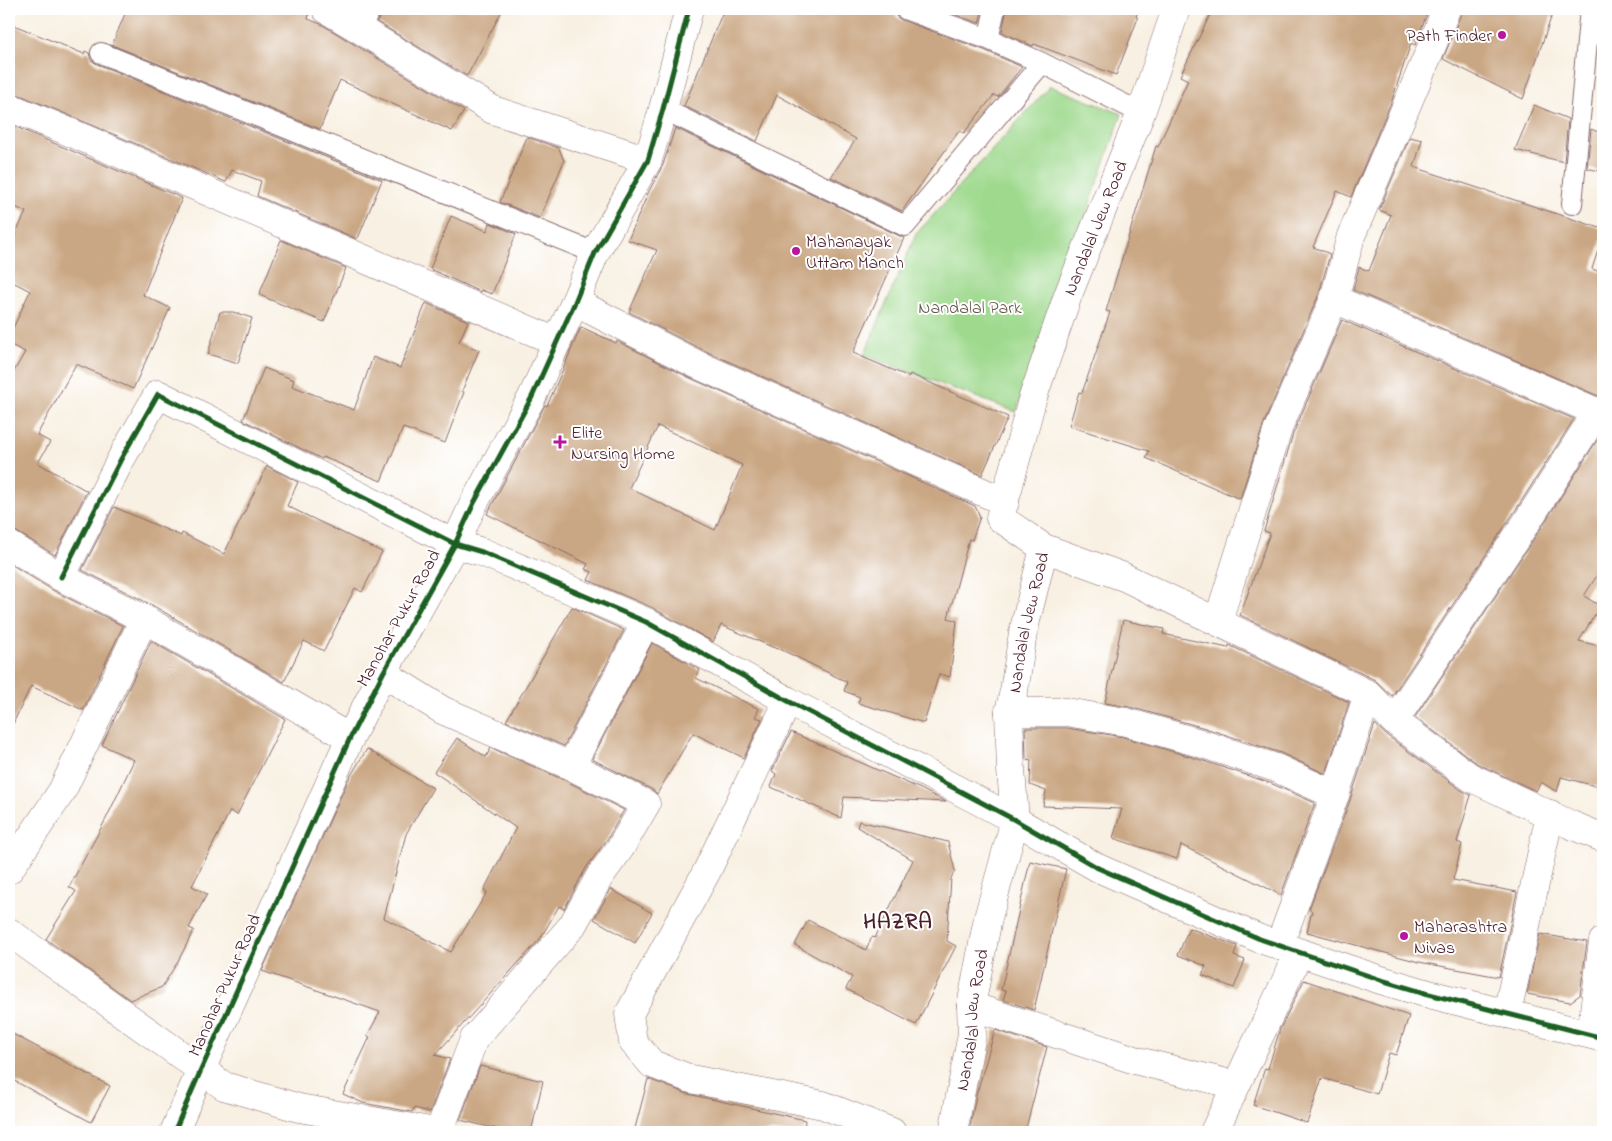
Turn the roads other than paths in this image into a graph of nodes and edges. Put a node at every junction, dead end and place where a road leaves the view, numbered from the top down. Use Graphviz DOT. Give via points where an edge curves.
graph roads {
  1 [pos="326,9"];
  2 [pos="689,9"];
  3 [pos="904,9"];
  4 [pos="995,9"];
  5 [pos="1176,9"];
  6 [pos="1446,9"];
  7 [pos="1590,9"];
  8 [pos="365,18"];
  9 [pos="988,39"];
  10 [pos="101,53"];
  11 [pos="1042,62"];
  12 [pos="9,107"];
  13 [pos="663,109"];
  14 [pos="1141,113"];
  15 [pos="648,160"];
  16 [pos="1572,204"];
  17 [pos="595,254"];
  18 [pos="1334,299"];
  19 [pos="575,302"];
  20 [pos="557,342"];
  21 [pos="1600,413"];
  22 [pos="1005,502"];
  23 [pos="455,544"];
  24 [pos="9,545"];
  25 [pos="1044,548"];
  26 [pos="61,577"];
  27 [pos="144,619"];
  28 [pos="1218,621"];
  29 [pos="646,622"];
  30 [pos="383,674"];
  31 [pos="1368,694"];
  32 [pos="788,701"];
  33 [pos="1009,712"];
  34 [pos="1394,721"];
  35 [pos="350,738"];
  36 [pos="571,766"];
  37 [pos="1334,795"];
  38 [pos="1550,814"];
  39 [pos="1015,820"];
  40 [pos="1603,838"];
  41 [pos="9,870"];
  42 [pos="9,932"];
  43 [pos="1603,942"];
  44 [pos="1289,949"];
  45 [pos="971,1006"];
  46 [pos="1507,1014"];
  47 [pos="1597,1036"];
  48 [pos="201,1070"];
  49 [pos="1235,1085"];
  50 [pos="174,1132"];
  51 [pos="437,1132"];
  52 [pos="892,1132"];
  53 [pos="954,1132"];
  54 [pos="1214,1132"];
  1 -- 8 [label="street"];
  2 -- 13 [label="street, Manohar Pukur Road"];
  3 -- 9 [label="lane"];
  4 -- 9 [label="lane"];
  5 -- 14 [label="street, Nandalal Jew Road"];
  6 -- 18 [label="street" via="1351,236"];
  7 -- 16 [label="lane"];
  8 -- 15 [label="street" via="493,110"];
  9 -- 11 [label="lane"];
  10 -- 17 [label="lane"];
  11 -- 13 [label="lane" via="906,226"];
  11 -- 14 [label="lane"];
  12 -- 20 [label="street"];
  13 -- 15 [label="street, Manohar Pukur Road"];
  14 -- 22 [label="street, Nandalal Jew Road" via="1065,304 1032,400"];
  15 -- 17 [label="street, Manohar Pukur Road"];
  17 -- 19 [label="street, Manohar Pukur Road"];
  18 -- 21 [label="street"];
  18 -- 28 [label="street" via="1278,429"];
  19 -- 20 [label="street, Manohar Pukur Road"];
  19 -- 22 [label="street" via="696,364"];
  20 -- 23 [label="street, Manohar Pukur Road"];
  21 -- 34 [label="street"];
  22 -- 25 [label="street, Nandalal Jew Road" via="1000,518"];
  23 -- 26 [label="street" via="158,394"];
  23 -- 29 [label="street" via="482,552"];
  23 -- 30 [label="street, Manohar Pukur Road"];
  24 -- 26 [label="street"];
  25 -- 28 [label="street" via="1124,577"];
  25 -- 33 [label="street, Nandalal Jew Road" via="1023,633"];
  26 -- 27 [label="street"];
  27 -- 35 [label="street"];
  27 -- 41 [label="street" via="62,791"];
  28 -- 31 [label="street"];
  29 -- 32 [label="street"];
  29 -- 36 [label="street"];
  30 -- 35 [label="street, Manohar Pukur Road"];
  30 -- 36 [label="street" via="442,710"];
  31 -- 34 [label="street"];
  31 -- 37 [label="street"];
  32 -- 39 [label="street"];
  32 -- 52 [label="street" via="707,871 629,1014 633,1042 652,1064 691,1079 823,1105"];
  33 -- 37 [label="street" via="1066,712 1126,722 1276,768"];
  33 -- 39 [label="street, Nandalal Jew Road"];
  34 -- 38 [label="street" via="1470,777"];
  35 -- 48 [label="street, Manohar Pukur Road"];
  36 -- 51 [label="street" via="646,804 572,926 474,1039"];
  37 -- 44 [label="street"];
  38 -- 40 [label="street"];
  38 -- 46 [label="street"];
  39 -- 44 [label="street" via="1098,868"];
  39 -- 45 [label="street, Nandalal Jew Road" via="988,918"];
  42 -- 48 [label="street"];
  43 -- 47 [label="street"];
  44 -- 46 [label="street" via="1389,983"];
  44 -- 49 [label="street"];
  45 -- 49 [label="street" via="1138,1061"];
  45 -- 53 [label="street, Nandalal Jew Road" via="972,1034"];
  46 -- 47 [label="street"];
  48 -- 50 [label="street, Manohar Pukur Road"];
  48 -- 51 [label="street" via="224,1086 299,1108"];
  49 -- 54 [label="street"];
}
